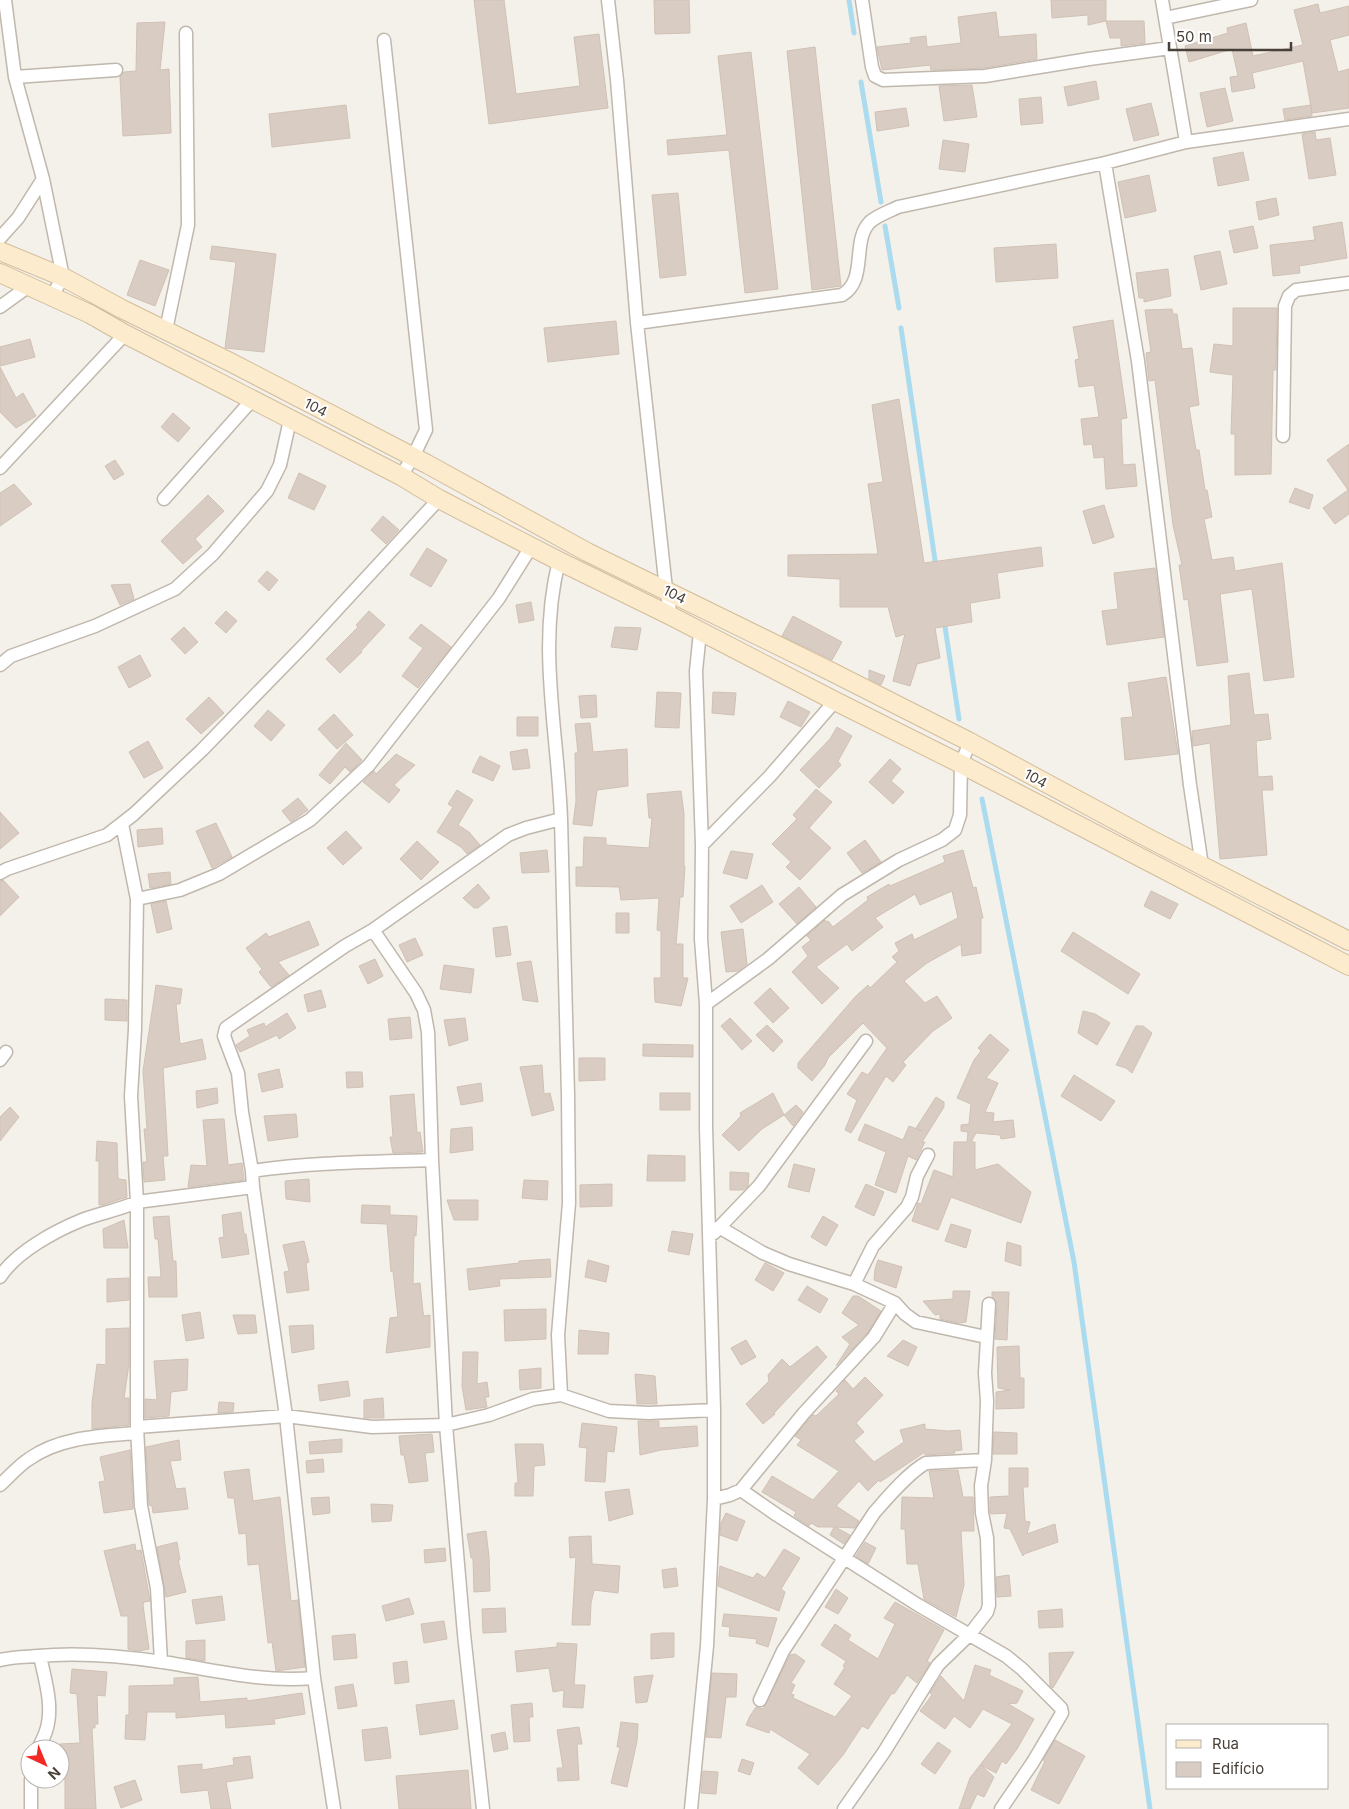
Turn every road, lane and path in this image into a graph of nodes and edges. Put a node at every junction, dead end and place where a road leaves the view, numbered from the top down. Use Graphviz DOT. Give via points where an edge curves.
graph roads {
  1 [pos="5,0"];
  2 [pos="608,0"];
  3 [pos="862,0"];
  4 [pos="1162,0"];
  5 [pos="1251,0"];
  6 [pos="1165,18"];
  7 [pos="186,33"];
  8 [pos="384,40"];
  9 [pos="1170,48"];
  10 [pos="116,70"];
  11 [pos="15,77"];
  12 [pos="1349,119"];
  13 [pos="1186,142"];
  14 [pos="1105,163"];
  15 [pos="43,179"];
  16 [pos="0,238"];
  17 [pos="0,251"];
  18 [pos="0,273"];
  19 [pos="63,277"];
  20 [pos="1349,283"];
  21 [pos="29,286"];
  22 [pos="52,296"];
  23 [pos="0,307"];
  24 [pos="637,324"];
  25 [pos="166,330"];
  26 [pos="125,334"];
  27 [pos="252,400"];
  28 [pos="290,420"];
  29 [pos="1283,436"];
  30 [pos="413,457"];
  31 [pos="0,468"];
  32 [pos="400,476"];
  33 [pos="164,498"];
  34 [pos="438,499"];
  35 [pos="531,546"];
  36 [pos="559,562"];
  37 [pos="666,589"];
  38 [pos="672,616"];
  39 [pos="700,632"];
  40 [pos="0,665"];
  41 [pos="835,701"];
  42 [pos="970,742"];
  43 [pos="961,764"];
  44 [pos="561,819"];
  45 [pos="122,824"];
  46 [pos="702,845"];
  47 [pos="1202,866"];
  48 [pos="0,873"];
  49 [pos="137,899"];
  50 [pos="374,930"];
  51 [pos="1349,941"];
  52 [pos="1349,966"];
  53 [pos="706,1004"];
  54 [pos="866,1042"];
  55 [pos="928,1155"];
  56 [pos="432,1160"];
  57 [pos="252,1171"];
  58 [pos="253,1187"];
  59 [pos="137,1202"];
  60 [pos="715,1232"];
  61 [pos="0,1277"];
  62 [pos="854,1284"];
  63 [pos="895,1303"];
  64 [pos="989,1304"];
  65 [pos="986,1337"];
  66 [pos="561,1395"];
  67 [pos="714,1410"];
  68 [pos="286,1416"];
  69 [pos="446,1425"];
  70 [pos="137,1430"];
  71 [pos="985,1460"];
  72 [pos="0,1485"];
  73 [pos="741,1490"];
  74 [pos="714,1499"];
  75 [pos="846,1558"];
  76 [pos="970,1634"];
  77 [pos="40,1656"];
  78 [pos="0,1660"];
  79 [pos="161,1662"];
  80 [pos="314,1678"];
  81 [pos="760,1700"];
  82 [pos="42,1739"];
  83 [pos="31,1789"];
  84 [pos="31,1809"];
  85 [pos="334,1809"];
  86 [pos="483,1809"];
  87 [pos="691,1809"];
  88 [pos="844,1809"];
  89 [pos="1001,1809"];
  1 -- 11 [label="street"];
  2 -- 24 [label="street"];
  3 -- 9 [label="street" via="872,67 876,76 883,80 985,76"];
  4 -- 6 [label="street"];
  5 -- 6 [label="street"];
  6 -- 9 [label="street"];
  7 -- 25 [label="street" via="188,225"];
  8 -- 30 [label="street" via="426,430"];
  9 -- 13 [label="street"];
  10 -- 11 [label="street"];
  11 -- 15 [label="street"];
  12 -- 13 [label="street"];
  13 -- 14 [label="street"];
  14 -- 24 [label="street" via="898,208 876,217 864,230 852,287 842,295"];
  14 -- 47 [label="street" via="1138,361"];
  15 -- 16 [label="street" via="18,218"];
  15 -- 19 [label="street"];
  17 -- 19 [label="street, 104"];
  18 -- 21 [label="street"];
  19 -- 22 [label="street"];
  19 -- 25 [label="street, 104"];
  20 -- 29 [label="street" via="1296,290 1289,296 1286,306"];
  21 -- 22 [label="street"];
  21 -- 23 [label="street"];
  22 -- 26 [label="street"];
  24 -- 37 [label="street"];
  25 -- 30 [label="street, 104"];
  26 -- 27 [label="street"];
  26 -- 31 [label="street"];
  27 -- 28 [label="street"];
  27 -- 33 [label="street"];
  28 -- 32 [label="street"];
  28 -- 40 [label="street" via="280,465 267,491 212,554 175,589 95,626 11,656"];
  30 -- 32 [label="street"];
  30 -- 37 [label="street, 104" via="587,552"];
  32 -- 34 [label="street"];
  34 -- 35 [label="street"];
  34 -- 45 [label="street" via="307,642 202,750"];
  35 -- 36 [label="street"];
  35 -- 49 [label="street" via="499,598 369,765 310,820 220,874 180,890"];
  36 -- 38 [label="street"];
  36 -- 44 [label="street" via="548,642"];
  37 -- 38 [label="street"];
  37 -- 42 [label="street, 104"];
  38 -- 39 [label="street"];
  39 -- 41 [label="street"];
  39 -- 46 [label="street" via="696,671"];
  41 -- 43 [label="street"];
  41 -- 46 [label="street" via="770,776"];
  42 -- 43 [label="street"];
  42 -- 47 [label="street, 104"];
  43 -- 52 [label="street"];
  43 -- 53 [label="street" via="960,815 956,830 899,860 842,896 768,958"];
  44 -- 50 [label="street" via="508,834"];
  44 -- 66 [label="street" via="569,1203 558,1335"];
  45 -- 48 [label="street" via="107,835"];
  45 -- 49 [label="street"];
  46 -- 53 [label="street" via="701,939"];
  47 -- 51 [label="street, 104"];
  49 -- 59 [label="street" via="131,1096"];
  50 -- 56 [label="street" via="424,1010 428,1032"];
  50 -- 57 [label="street" via="345,946 226,1028 224,1036 238,1073"];
  53 -- 60 [label="street" via="706,1127"];
  54 -- 60 [label="street" via="759,1186"];
  55 -- 62 [label="street" via="916,1176 907,1207 872,1246"];
  56 -- 57 [label="street" via="332,1163"];
  56 -- 69 [label="street"];
  57 -- 58 [label="street"];
  58 -- 59 [label="street"];
  58 -- 68 [label="street"];
  59 -- 61 [label="street" via="82,1220 42,1240 8,1265"];
  59 -- 70 [label="street"];
  60 -- 62 [label="street" via="789,1264"];
  60 -- 67 [label="street"];
  62 -- 63 [label="street"];
  63 -- 65 [label="street" via="916,1322"];
  63 -- 73 [label="street" via="874,1337 804,1413"];
  64 -- 65 [label="street"];
  65 -- 71 [label="street"];
  66 -- 67 [label="street" via="609,1411"];
  66 -- 69 [label="street" via="533,1399 490,1415"];
  67 -- 74 [label="street"];
  68 -- 69 [label="street" via="372,1427"];
  68 -- 70 [label="street"];
  68 -- 80 [label="street"];
  69 -- 86 [label="street"];
  70 -- 72 [label="street" via="46,1448 27,1460"];
  70 -- 79 [label="street" via="141,1506 157,1588"];
  71 -- 75 [label="street" via="923,1465 888,1496"];
  71 -- 76 [label="street" via="981,1486 989,1605"];
  73 -- 74 [label="street"];
  73 -- 75 [label="street"];
  74 -- 87 [label="street" via="707,1646"];
  75 -- 76 [label="street"];
  75 -- 81 [label="street" via="783,1651"];
  76 -- 88 [label="street" via="938,1666"];
  76 -- 89 [label="street" via="1012,1660 1063,1710"];
  77 -- 78 [label="street"];
  77 -- 79 [label="street" via="111,1656"];
  77 -- 82 [label="street" via="49,1698 49,1716"];
  79 -- 80 [label="street" via="241,1677"];
  80 -- 85 [label="street"];
  83 -- 84 [label="street"];
}
